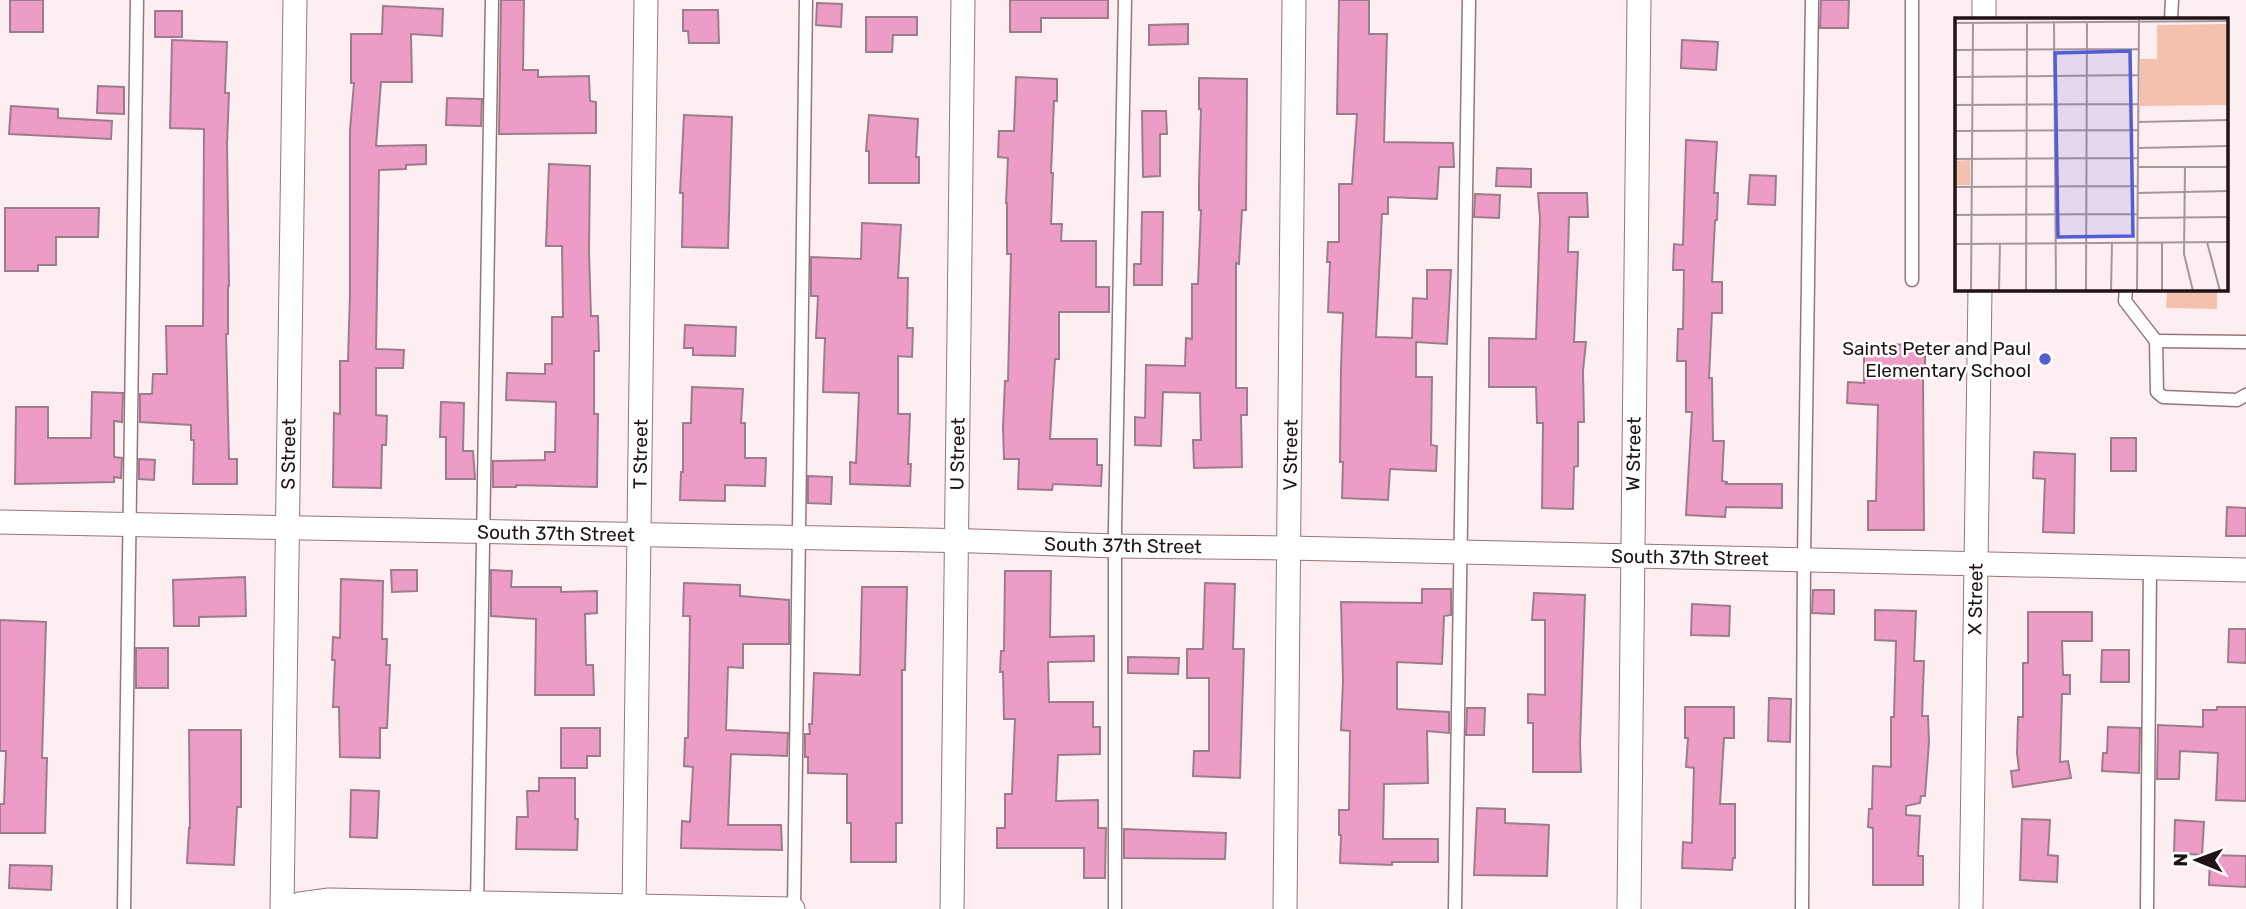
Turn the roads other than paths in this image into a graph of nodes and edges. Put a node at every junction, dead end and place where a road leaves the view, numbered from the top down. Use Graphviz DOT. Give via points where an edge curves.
graph roads {
  1 [pos="136,0"];
  2 [pos="295,0"];
  3 [pos="492,0"];
  4 [pos="646,0"];
  5 [pos="806,0"];
  6 [pos="963,0"];
  7 [pos="1125,0"];
  8 [pos="1294,0"];
  9 [pos="1469,0"];
  10 [pos="1639,0"];
  11 [pos="1812,0"];
  12 [pos="1912,0"];
  13 [pos="1984,0"];
  14 [pos="2172,0"];
  15 [pos="1984,18"];
  16 [pos="2172,18"];
  17 [pos="1912,280"];
  18 [pos="1980,290"];
  19 [pos="2126,290"];
  20 [pos="2156,341"];
  21 [pos="2246,342"];
  22 [pos="2246,395"];
  23 [pos="0,522"];
  24 [pos="130,525"];
  25 [pos="287,528"];
  26 [pos="482,532"];
  27 [pos="639,534"];
  28 [pos="799,537"];
  29 [pos="956,540"];
  30 [pos="1115,546"];
  31 [pos="1289,548"];
  32 [pos="1460,551"];
  33 [pos="1632,555"];
  34 [pos="1804,559"];
  35 [pos="1975,563"];
  36 [pos="2150,567"];
  37 [pos="2246,570"];
  38 [pos="477,906"];
  39 [pos="634,907"];
  40 [pos="124,909"];
  41 [pos="282,909"];
  42 [pos="289,909"];
  43 [pos="794,909"];
  44 [pos="952,909"];
  45 [pos="1115,909"];
  46 [pos="1285,909"];
  47 [pos="1455,909"];
  48 [pos="1629,909"];
  49 [pos="1802,909"];
  50 [pos="1971,909"];
  51 [pos="2147,909"];
  1 -- 24 [label="lane"];
  2 -- 25 [label="street, S Street"];
  3 -- 26 [label="lane"];
  4 -- 27 [label="street, T Street"];
  5 -- 28 [label="lane"];
  6 -- 29 [label="street, U Street"];
  7 -- 30 [label="lane"];
  8 -- 31 [label="street, V Street"];
  9 -- 32 [label="lane"];
  10 -- 33 [label="street, W Street"];
  11 -- 34 [label="lane"];
  12 -- 17 [label="lane"];
  13 -- 15 [label="street"];
  14 -- 16 [label="lane"];
  18 -- 35 [label="street, X Street"];
  19 -- 20 [label="lane" via="2125,301"];
  20 -- 21 [label="lane"];
  20 -- 22 [label="lane" via="2157,392 2163,397 2237,400"];
  23 -- 24 [label="street, South 37th Street"];
  24 -- 25 [label="street, South 37th Street"];
  24 -- 40 [label="lane"];
  25 -- 26 [label="street, South 37th Street"];
  25 -- 41 [label="street, S Street"];
  26 -- 27 [label="street, South 37th Street"];
  26 -- 38 [label="lane"];
  27 -- 28 [label="street, South 37th Street"];
  27 -- 39 [label="street, T Street"];
  28 -- 29 [label="street, South 37th Street"];
  28 -- 43 [label="lane"];
  29 -- 30 [label="street, South 37th Street"];
  29 -- 44 [label="street, U Street"];
  30 -- 31 [label="street, South 37th Street"];
  30 -- 45 [label="lane"];
  31 -- 32 [label="street, South 37th Street"];
  31 -- 46 [label="street, V Street"];
  32 -- 33 [label="street, South 37th Street"];
  32 -- 47 [label="lane"];
  33 -- 34 [label="street, South 37th Street"];
  33 -- 48 [label="street, W Street"];
  34 -- 35 [label="street, South 37th Street"];
  34 -- 49 [label="lane"];
  35 -- 36 [label="street, South 37th Street"];
  35 -- 50 [label="street, X Street"];
  36 -- 37 [label="street, South 37th Street"];
  36 -- 51 [label="lane"];
  38 -- 39 [label="street"];
  38 -- 42 [label="street" via="329,900"];
  39 -- 43 [label="street"];
}
